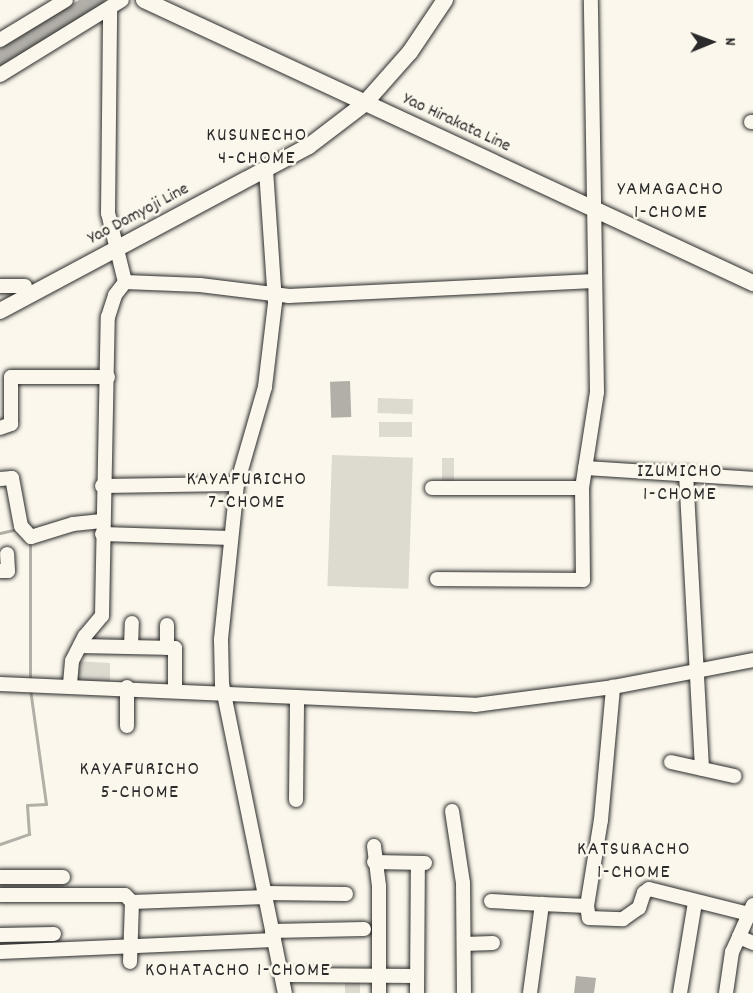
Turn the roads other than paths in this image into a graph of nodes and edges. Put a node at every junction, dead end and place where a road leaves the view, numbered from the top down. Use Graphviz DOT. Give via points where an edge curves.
graph roads {
  1 [pos="66,0"];
  2 [pos="122,0"];
  3 [pos="144,0"];
  4 [pos="445,0"];
  5 [pos="591,0"];
  6 [pos="110,8"];
  7 [pos="0,40"];
  8 [pos="0,75"];
  9 [pos="364,104"];
  10 [pos="266,170"];
  11 [pos="592,208"];
  12 [pos="116,249"];
  13 [pos="594,281"];
  14 [pos="125,282"];
  15 [pos="753,283"];
  16 [pos="0,286"];
  17 [pos="25,286"];
  18 [pos="275,293"];
  19 [pos="0,311"];
  20 [pos="108,377"];
  21 [pos="0,428"];
  22 [pos="585,468"];
  23 [pos="686,474"];
  24 [pos="0,479"];
  25 [pos="753,479"];
  26 [pos="237,484"];
  27 [pos="102,486"];
  28 [pos="432,488"];
  29 [pos="582,488"];
  30 [pos="102,527"];
  31 [pos="231,538"];
  32 [pos="7,554"];
  33 [pos="0,571"];
  34 [pos="437,579"];
  35 [pos="132,623"];
  36 [pos="167,625"];
  37 [pos="80,646"];
  38 [pos="131,647"];
  39 [pos="167,648"];
  40 [pos="753,660"];
  41 [pos="699,669"];
  42 [pos="0,684"];
  43 [pos="70,684"];
  44 [pos="127,687"];
  45 [pos="614,687"];
  46 [pos="175,689"];
  47 [pos="225,695"];
  48 [pos="297,698"];
  49 [pos="127,726"];
  50 [pos="671,762"];
  51 [pos="702,769"];
  52 [pos="734,776"];
  53 [pos="297,800"];
  54 [pos="452,811"];
  55 [pos="374,846"];
  56 [pos="374,862"];
  57 [pos="0,877"];
  58 [pos="63,877"];
  59 [pos="346,894"];
  60 [pos="0,895"];
  61 [pos="265,895"];
  62 [pos="491,901"];
  63 [pos="132,902"];
  64 [pos="694,902"];
  65 [pos="542,904"];
  66 [pos="587,906"];
  67 [pos="751,909"];
  68 [pos="364,929"];
  69 [pos="54,934"];
  70 [pos="0,935"];
  71 [pos="273,935"];
  72 [pos="739,937"];
  73 [pos="493,943"];
  74 [pos="753,943"];
  75 [pos="464,944"];
  76 [pos="131,946"];
  77 [pos="0,952"];
  78 [pos="130,962"];
  79 [pos="282,975"];
  80 [pos="380,976"];
  81 [pos="416,976"];
  82 [pos="285,993"];
  83 [pos="379,993"];
  84 [pos="417,993"];
  85 [pos="464,993"];
  86 [pos="530,993"];
  87 [pos="680,993"];
  88 [pos="726,993"];
  1 -- 7 [label="street"];
  2 -- 6 [label="street"];
  3 -- 9 [label="main road, Yao Hirakata Line"];
  4 -- 9 [label="main road, Yao Domyoji Line" via="410,52"];
  5 -- 11 [label="street"];
  6 -- 8 [label="street"];
  6 -- 12 [label="street" via="108,213"];
  9 -- 10 [label="main road, Yao Domyoji Line" via="309,146"];
  9 -- 11 [label="main road, Yao Hirakata Line"];
  10 -- 12 [label="main road, Yao Domyoji Line"];
  10 -- 18 [label="street"];
  11 -- 13 [label="street"];
  11 -- 15 [label="main road, Yao Hirakata Line"];
  12 -- 14 [label="street"];
  12 -- 19 [label="main road, Yao Domyoji Line"];
  13 -- 18 [label="street" via="289,296"];
  13 -- 22 [label="street" via="597,392"];
  14 -- 18 [label="street"];
  14 -- 20 [label="street" via="115,295 108,317"];
  16 -- 17 [label="street"];
  18 -- 26 [label="street" via="265,387"];
  20 -- 21 [label="street" via="11,377 11,424"];
  20 -- 27 [label="street"];
  22 -- 23 [label="street"];
  22 -- 29 [label="street"];
  23 -- 25 [label="street"];
  23 -- 41 [label="street"];
  24 -- 30 [label="street" via="12,478 21,526 31,537 73,524"];
  26 -- 27 [label="street"];
  26 -- 31 [label="street"];
  27 -- 30 [label="street"];
  28 -- 29 [label="street"];
  29 -- 34 [label="street" via="583,580"];
  30 -- 31 [label="street"];
  30 -- 37 [label="street" via="102,616"];
  31 -- 47 [label="street" via="221,626"];
  32 -- 33 [label="street" via="8,571"];
  35 -- 38 [label="street"];
  36 -- 39 [label="street"];
  37 -- 38 [label="street"];
  37 -- 43 [label="street" via="72,661"];
  38 -- 39 [label="street"];
  39 -- 46 [label="street" via="175,648"];
  40 -- 41 [label="street"];
  41 -- 45 [label="street"];
  41 -- 51 [label="street"];
  42 -- 43 [label="street"];
  43 -- 44 [label="street"];
  44 -- 46 [label="street"];
  44 -- 49 [label="street"];
  45 -- 48 [label="street" via="475,705"];
  45 -- 66 [label="street" via="601,820"];
  46 -- 47 [label="street"];
  47 -- 48 [label="street"];
  47 -- 61 [label="street"];
  48 -- 53 [label="street" via="301,741"];
  50 -- 51 [label="street"];
  51 -- 52 [label="street"];
  54 -- 75 [label="street" via="456,859 463,883"];
  55 -- 56 [label="street"];
  56 -- 80 [label="street" via="379,886"];
  56 -- 81 [label="street" via="423,863"];
  57 -- 58 [label="street"];
  59 -- 61 [label="street"];
  60 -- 63 [label="street" via="125,895"];
  61 -- 63 [label="street"];
  61 -- 71 [label="street"];
  62 -- 65 [label="street"];
  63 -- 76 [label="street"];
  64 -- 66 [label="street" via="649,889 639,908 623,919 589,918"];
  64 -- 67 [label="street"];
  64 -- 87 [label="street"];
  65 -- 66 [label="street"];
  65 -- 86 [label="street"];
  67 -- 72 [label="street"];
  68 -- 71 [label="street"];
  69 -- 70 [label="street"];
  71 -- 76 [label="street"];
  71 -- 79 [label="street"];
  72 -- 74 [label="street"];
  72 -- 88 [label="street" via="732,951"];
  73 -- 75 [label="street"];
  75 -- 85 [label="street"];
  76 -- 77 [label="street"];
  76 -- 78 [label="street"];
  79 -- 80 [label="street"];
  79 -- 82 [label="street"];
  80 -- 81 [label="street"];
  80 -- 83 [label="street"];
  81 -- 84 [label="street"];
}
